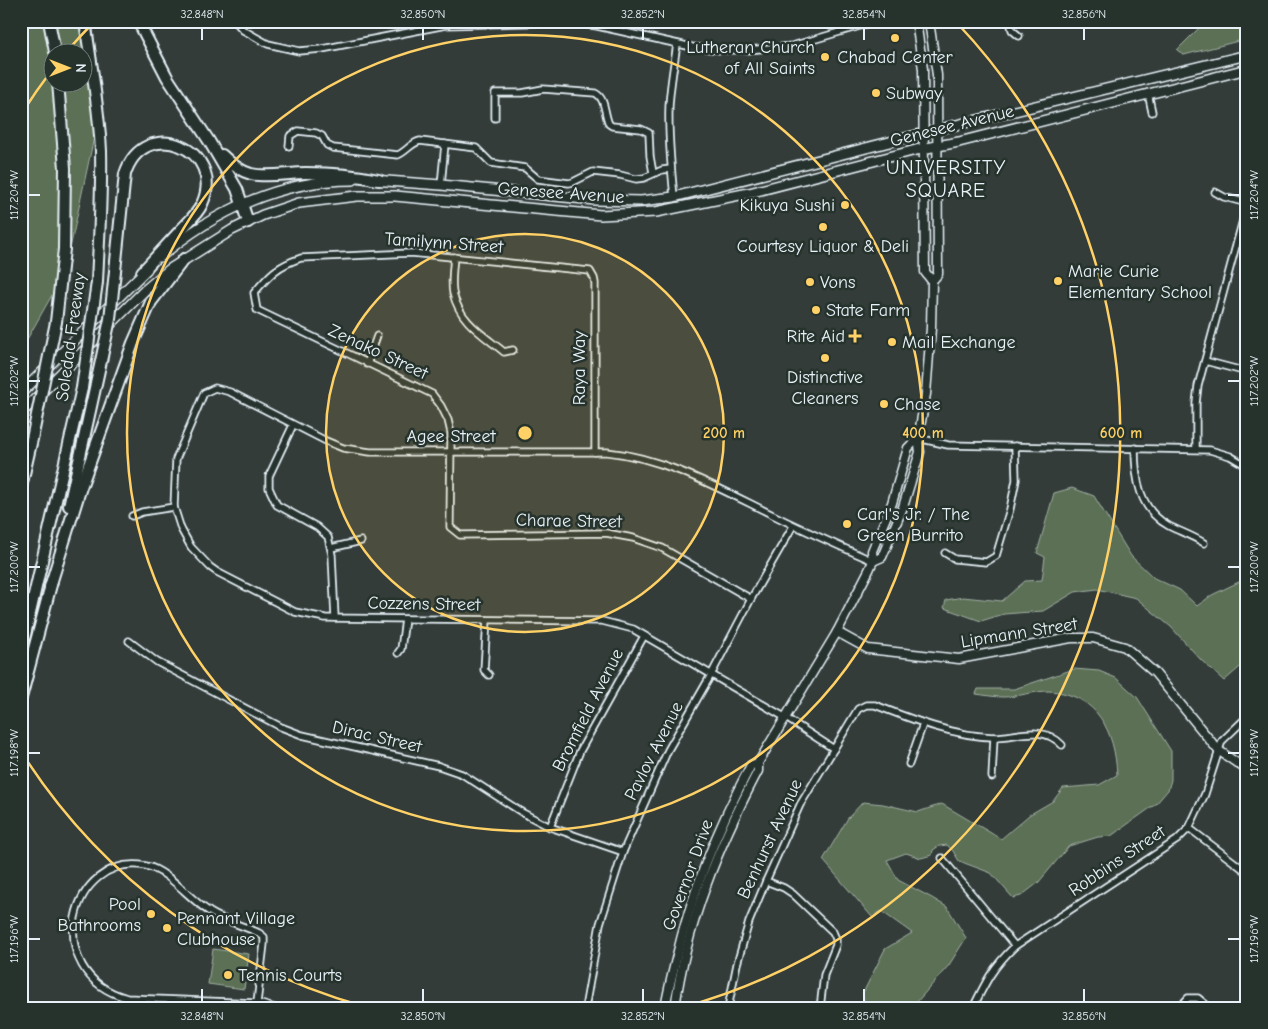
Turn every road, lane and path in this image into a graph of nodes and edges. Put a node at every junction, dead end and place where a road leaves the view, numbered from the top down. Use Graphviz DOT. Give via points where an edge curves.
graph roads {
  1 [pos="49,21"];
  2 [pos="85,21"];
  3 [pos="138,21"];
  4 [pos="235,21"];
  5 [pos="414,21"];
  6 [pos="877,21"];
  7 [pos="916,21"];
  8 [pos="928,21"];
  9 [pos="1010,21"];
  10 [pos="415,30"];
  11 [pos="1019,36"];
  12 [pos="53,42"];
  13 [pos="677,44"];
  14 [pos="1247,55"];
  15 [pos="1247,69"];
  16 [pos="59,92"];
  17 [pos="1148,93"];
  18 [pos="1152,112"];
  19 [pos="495,118"];
  20 [pos="938,130"];
  21 [pos="924,133"];
  22 [pos="208,141"];
  23 [pos="445,144"];
  24 [pos="290,146"];
  25 [pos="938,146"];
  26 [pos="924,149"];
  27 [pos="671,169"];
  28 [pos="653,173"];
  29 [pos="379,180"];
  30 [pos="440,184"];
  31 [pos="1215,192"];
  32 [pos="674,197"];
  33 [pos="437,200"];
  34 [pos="1247,204"];
  35 [pos="242,205"];
  36 [pos="248,222"];
  37 [pos="454,257"];
  38 [pos="184,258"];
  39 [pos="142,272"];
  40 [pos="932,281"];
  41 [pos="594,283"];
  42 [pos="257,310"];
  43 [pos="377,336"];
  44 [pos="513,350"];
  45 [pos="1204,361"];
  46 [pos="366,364"];
  47 [pos="1247,372"];
  48 [pos="230,392"];
  49 [pos="21,393"];
  50 [pos="21,414"];
  51 [pos="294,426"];
  52 [pos="918,438"];
  53 [pos="1015,446"];
  54 [pos="1135,448"];
  55 [pos="1196,449"];
  56 [pos="451,451"];
  57 [pos="594,452"];
  58 [pos="1247,466"];
  59 [pos="26,467"];
  60 [pos="21,480"];
  61 [pos="21,487"];
  62 [pos="174,507"];
  63 [pos="132,516"];
  64 [pos="793,526"];
  65 [pos="361,541"];
  66 [pos="1204,543"];
  67 [pos="331,548"];
  68 [pos="945,553"];
  69 [pos="873,561"];
  70 [pos="50,587"];
  71 [pos="751,599"];
  72 [pos="335,618"];
  73 [pos="405,619"];
  74 [pos="487,620"];
  75 [pos="837,632"];
  76 [pos="644,636"];
  77 [pos="129,641"];
  78 [pos="21,652"];
  79 [pos="398,653"];
  80 [pos="489,675"];
  81 [pos="711,675"];
  82 [pos="21,698"];
  83 [pos="1247,717"];
  84 [pos="786,718"];
  85 [pos="923,724"];
  86 [pos="994,737"];
  87 [pos="1062,745"];
  88 [pos="834,749"];
  89 [pos="1218,750"];
  90 [pos="758,763"];
  91 [pos="910,764"];
  92 [pos="1247,770"];
  93 [pos="992,777"];
  94 [pos="550,826"];
  95 [pos="1189,828"];
  96 [pos="623,852"];
  97 [pos="942,858"];
  98 [pos="1247,872"];
  99 [pos="766,881"];
  100 [pos="1016,946"];
  101 [pos="257,1003"];
  102 [pos="276,1008"];
  103 [pos="585,1008"];
  104 [pos="666,1008"];
  105 [pos="675,1008"];
  106 [pos="728,1008"];
  107 [pos="820,1008"];
  108 [pos="973,1008"];
  109 [pos="1179,1008"];
  110 [pos="1210,1008"];
  1 -- 12 [label="highway"];
  2 -- 78 [label="highway, Soledad Freeway, bridge" via="100,150 101,210 96,282 82,388"];
  3 -- 22 [label="highway" via="167,77"];
  4 -- 10 [label="street" via="243,30 268,44 299,51"];
  5 -- 10 [label="street"];
  6 -- 13 [label="street" via="777,48 720,50"];
  7 -- 21 [label="main road, Governor Drive" via="923,69"];
  8 -- 20 [label="main road, Governor Drive" via="937,75"];
  9 -- 11 [label="street" via="1012,30"];
  10 -- 13 [label="street" via="446,25 567,22"];
  13 -- 27 [label="street" via="669,107"];
  14 -- 20 [label="main road, Genesee Avenue"];
  15 -- 17 [label="main road, Genesee Avenue"];
  16 -- 59 [label="highway, Soledad Freeway, bridge" via="66,168 64,249 56,322"];
  17 -- 18 [label="street"];
  17 -- 25 [label="main road, Genesee Avenue"];
  19 -- 28 [label="street" via="495,93 543,89 595,93 600,95 609,124 641,128 649,133"];
  20 -- 21 [label="main road, Genesee Avenue"];
  20 -- 25 [label="main road, Governor Drive"];
  21 -- 26 [label="main road, Governor Drive"];
  21 -- 32 [label="main road, Genesee Avenue"];
  22 -- 29 [label="highway" via="231,164 262,176 344,174"];
  22 -- 35 [label="highway" via="237,189"];
  23 -- 24 [label="street" via="414,142 398,155 333,148 316,133 298,131 290,136"];
  23 -- 28 [label="street" via="476,148 491,163 524,168 538,179 573,182 593,172 636,179"];
  23 -- 30 [label="street"];
  25 -- 26 [label="main road, Genesee Avenue"];
  25 -- 40 [label="main road, Governor Drive" via="938,274"];
  26 -- 33 [label="main road, Genesee Avenue" via="749,193 656,212 602,215"];
  26 -- 40 [label="main road, Governor Drive" via="925,272"];
  27 -- 28 [label="street"];
  27 -- 32 [label="street"];
  29 -- 30 [label="main road, Genesee Avenue"];
  29 -- 35 [label="main road, Genesee Avenue" via="335,180 278,190"];
  30 -- 32 [label="main road, Genesee Avenue" via="595,200 641,201"];
  30 -- 33 [label="main road"];
  31 -- 34 [label="street"];
  33 -- 36 [label="main road, Genesee Avenue" via="395,196 347,197 299,203"];
  34 -- 45 [label="street"];
  35 -- 36 [label="highway"];
  35 -- 39 [label="main road, Genesee Avenue" via="202,225"];
  36 -- 38 [label="main road, Genesee Avenue"];
  37 -- 41 [label="street, Tamilynn Street" via="586,270 590,271"];
  37 -- 42 [label="street, Tamilynn Street" via="388,253 301,258 271,272 254,293"];
  37 -- 44 [label="street" via="453,292 461,314 504,352"];
  38 -- 50 [label="main road, Genesee Avenue" via="145,290"];
  38 -- 70 [label="highway" via="151,302 133,343 81,488"];
  39 -- 49 [label="main road, Genesee Avenue"];
  39 -- 70 [label="highway, bridge" via="193,217 202,204 207,186 205,170 198,159 187,148 174,142 149,145 128,162 124,174 110,319"];
  40 -- 52 [label="main road, Governor Drive" via="930,350"];
  41 -- 57 [label="street, Raya Way"];
  42 -- 46 [label="street, Zenako Street"];
  43 -- 46 [label="street"];
  45 -- 47 [label="street"];
  45 -- 55 [label="street" via="1196,403"];
  46 -- 56 [label="street, Zenako Street" via="432,394 448,420"];
  48 -- 51 [label="street, Agee Street"];
  48 -- 62 [label="street, Cozzens Street" via="215,388 204,394 176,459"];
  51 -- 56 [label="street, Agee Street" via="344,448 370,452"];
  51 -- 67 [label="street" via="269,476 269,488 277,505 317,527 328,537"];
  52 -- 53 [label="street" via="948,444"];
  52 -- 69 [label="main road, Governor Drive" via="908,448 892,503 872,551"];
  52 -- 69 [label="main road, Governor Drive" via="920,452 903,507 882,557"];
  53 -- 54 [label="street"];
  53 -- 68 [label="street" via="1016,480 996,556 986,562 955,559"];
  54 -- 55 [label="street"];
  54 -- 66 [label="street" via="1139,489 1145,501 1167,525"];
  55 -- 58 [label="street" via="1230,456"];
  56 -- 57 [label="street, Agee Street"];
  56 -- 71 [label="street, Charae Street" via="450,527 460,535 606,533 633,538 662,548"];
  57 -- 64 [label="street, Agee Street" via="642,458 689,475"];
  59 -- 60 [label="highway"];
  59 -- 61 [label="highway, Soledad Freeway"];
  62 -- 63 [label="street"];
  62 -- 72 [label="street, Cozzens Street" via="180,529 191,547 217,572 295,612"];
  64 -- 69 [label="street, Agee Street"];
  64 -- 71 [label="street, Pavlov Avenue"];
  65 -- 67 [label="street"];
  67 -- 72 [label="street"];
  69 -- 75 [label="main road, Governor Drive"];
  70 -- 82 [label="highway"];
  71 -- 81 [label="street, Pavlov Avenue"];
  72 -- 73 [label="street, Cozzens Street"];
  73 -- 74 [label="street, Cozzens Street"];
  73 -- 79 [label="street" via="402,649"];
  74 -- 76 [label="street, Cozzens Street" via="602,621 633,629"];
  74 -- 80 [label="street" via="484,670"];
  75 -- 84 [label="main road, Governor Drive"];
  75 -- 89 [label="main road, Lipmann Street" via="868,649 931,651 959,659 1071,638 1093,638 1125,647 1155,673"];
  76 -- 81 [label="street, Cozzens Street"];
  76 -- 94 [label="street, Bromfield Avenue" via="580,751"];
  77 -- 94 [label="street, Dirac Street" via="157,662 281,727 462,774 522,813"];
  81 -- 84 [label="street, Cozzens Street"];
  81 -- 96 [label="street, Pavlov Avenue" via="668,750"];
  83 -- 89 [label="street, Robbins Street" via="1222,741"];
  84 -- 88 [label="street, Cozzens Street"];
  84 -- 90 [label="main road, Governor Drive"];
  85 -- 86 [label="street"];
  85 -- 88 [label="street, Benhurst Avenue" via="874,705 866,705 858,709"];
  85 -- 91 [label="street"];
  86 -- 87 [label="street" via="1042,733 1054,737"];
  86 -- 93 [label="street"];
  88 -- 99 [label="street, Benhurst Avenue" via="800,805"];
  89 -- 92 [label="main road, Lipmann Street"];
  89 -- 95 [label="street, Robbins Street" via="1205,794"];
  90 -- 104 [label="main road, Governor Drive" via="751,765 734,796 700,875 678,949"];
  90 -- 105 [label="main road, Governor Drive" via="758,770 723,839 708,878 693,923"];
  94 -- 96 [label="street, Dirac Street"];
  95 -- 98 [label="street"];
  95 -- 100 [label="street, Robbins Street" via="1177,840"];
  96 -- 103 [label="street, Pavlov Avenue" via="600,924"];
  97 -- 100 [label="street"];
  99 -- 106 [label="street, Benhurst Avenue" via="749,922"];
  99 -- 107 [label="street" via="793,894 833,932 836,939 824,974"];
  100 -- 108 [label="street, Robbins Street" via="999,961"];
  101 -- 101 [label="street" via="264,944 259,933 211,913 167,877 147,866 128,866 103,873 88,888 73,923 75,952 91,978 114,995"];
  101 -- 102 [label="street"];
  109 -- 110 [label="street" via="1188,998 1201,999"];
}
